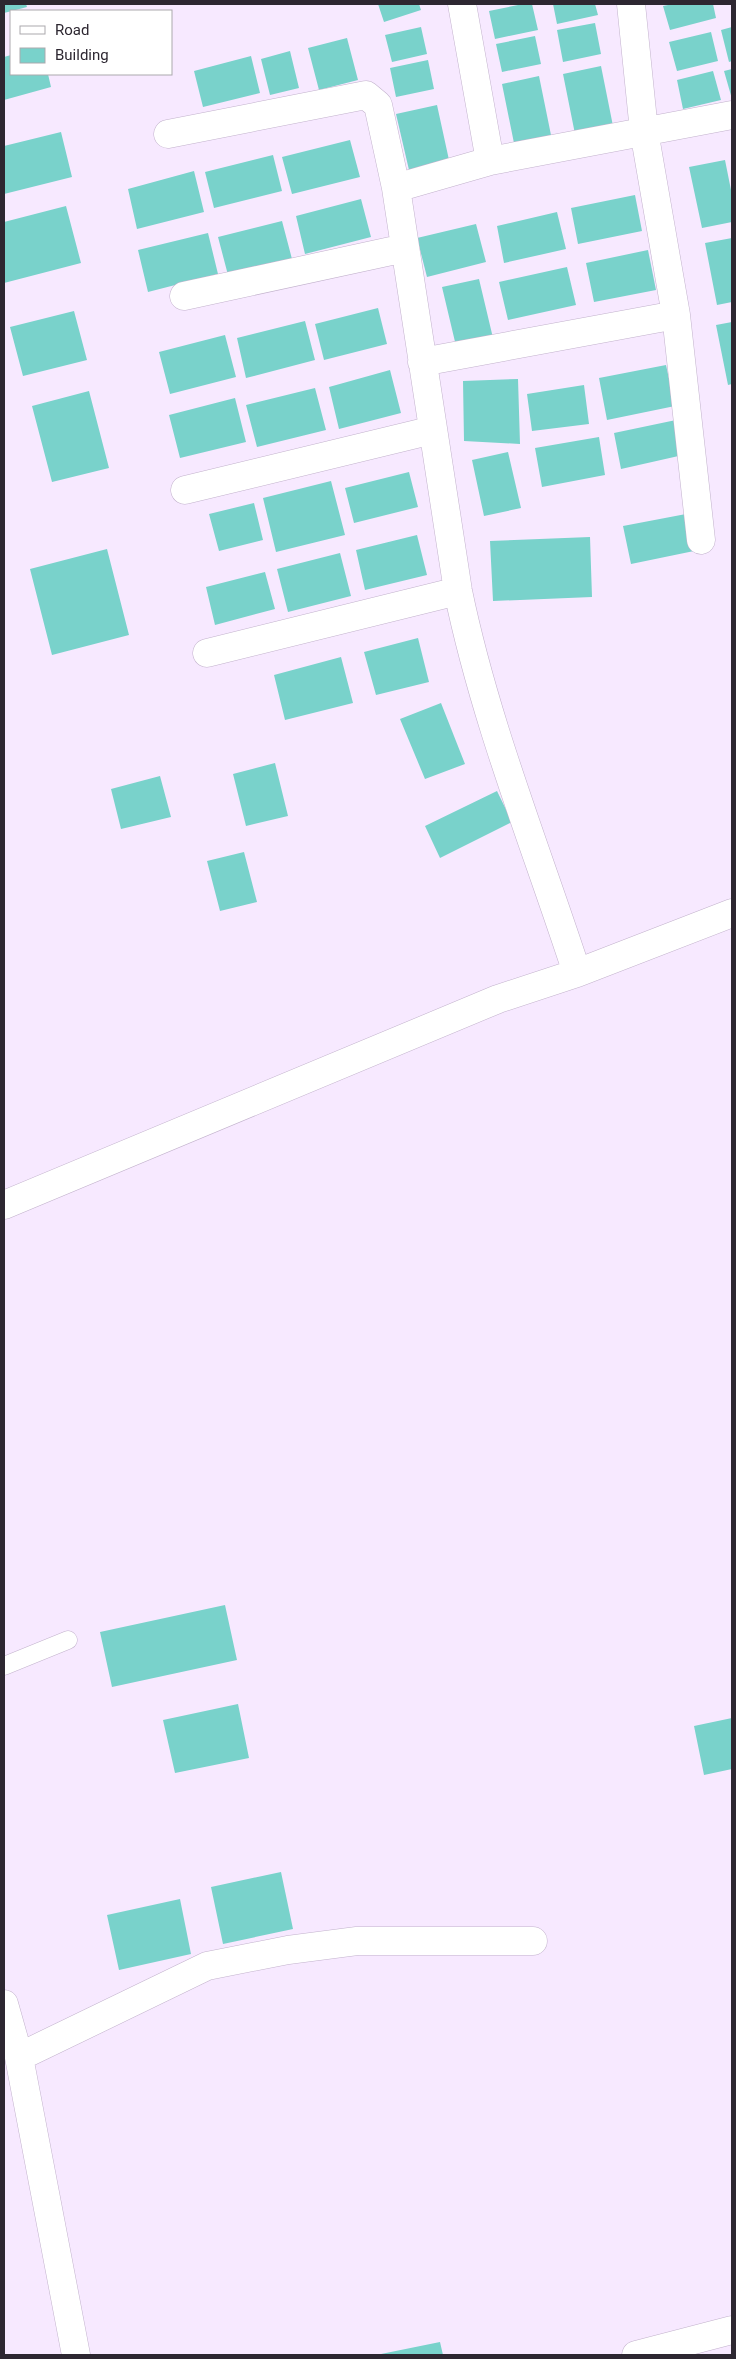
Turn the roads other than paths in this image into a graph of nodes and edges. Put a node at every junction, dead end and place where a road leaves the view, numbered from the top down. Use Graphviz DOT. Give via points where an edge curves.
graph roads {
  1 [pos="462,4"];
  2 [pos="631,4"];
  3 [pos="732,115"];
  4 [pos="644,131"];
  5 [pos="168,134"];
  6 [pos="490,161"];
  7 [pos="396,188"];
  8 [pos="405,248"];
  9 [pos="184,296"];
  10 [pos="676,315"];
  11 [pos="422,362"];
  12 [pos="433,430"];
  13 [pos="185,490"];
  14 [pos="701,540"];
  15 [pos="458,591"];
  16 [pos="207,653"];
  17 [pos="732,913"];
  18 [pos="577,973"];
  19 [pos="4,1205"];
  20 [pos="68,1640"];
  21 [pos="4,1666"];
  22 [pos="533,1940"];
  23 [pos="4,2004"];
  24 [pos="15,2073"];
  25 [pos="732,2330"];
  26 [pos="76,2355"];
  27 [pos="636,2355"];
  1 -- 6 [label="street"];
  2 -- 4 [label="street"];
  3 -- 4 [label="street"];
  4 -- 6 [label="street"];
  4 -- 10 [label="street"];
  5 -- 7 [label="street" via="366,95 378,105"];
  6 -- 7 [label="street"];
  7 -- 8 [label="street"];
  8 -- 9 [label="street"];
  8 -- 11 [label="street"];
  10 -- 11 [label="street"];
  10 -- 14 [label="street"];
  11 -- 12 [label="street"];
  12 -- 13 [label="street"];
  12 -- 15 [label="street"];
  15 -- 16 [label="street"];
  15 -- 18 [label="street" via="478,680"];
  17 -- 18 [label="street"];
  18 -- 19 [label="street" via="498,999"];
  20 -- 21 [label="lane"];
  22 -- 24 [label="street" via="357,1941 288,1950 208,1966"];
  23 -- 24 [label="street"];
  24 -- 26 [label="street"];
  25 -- 27 [label="street"];
}
